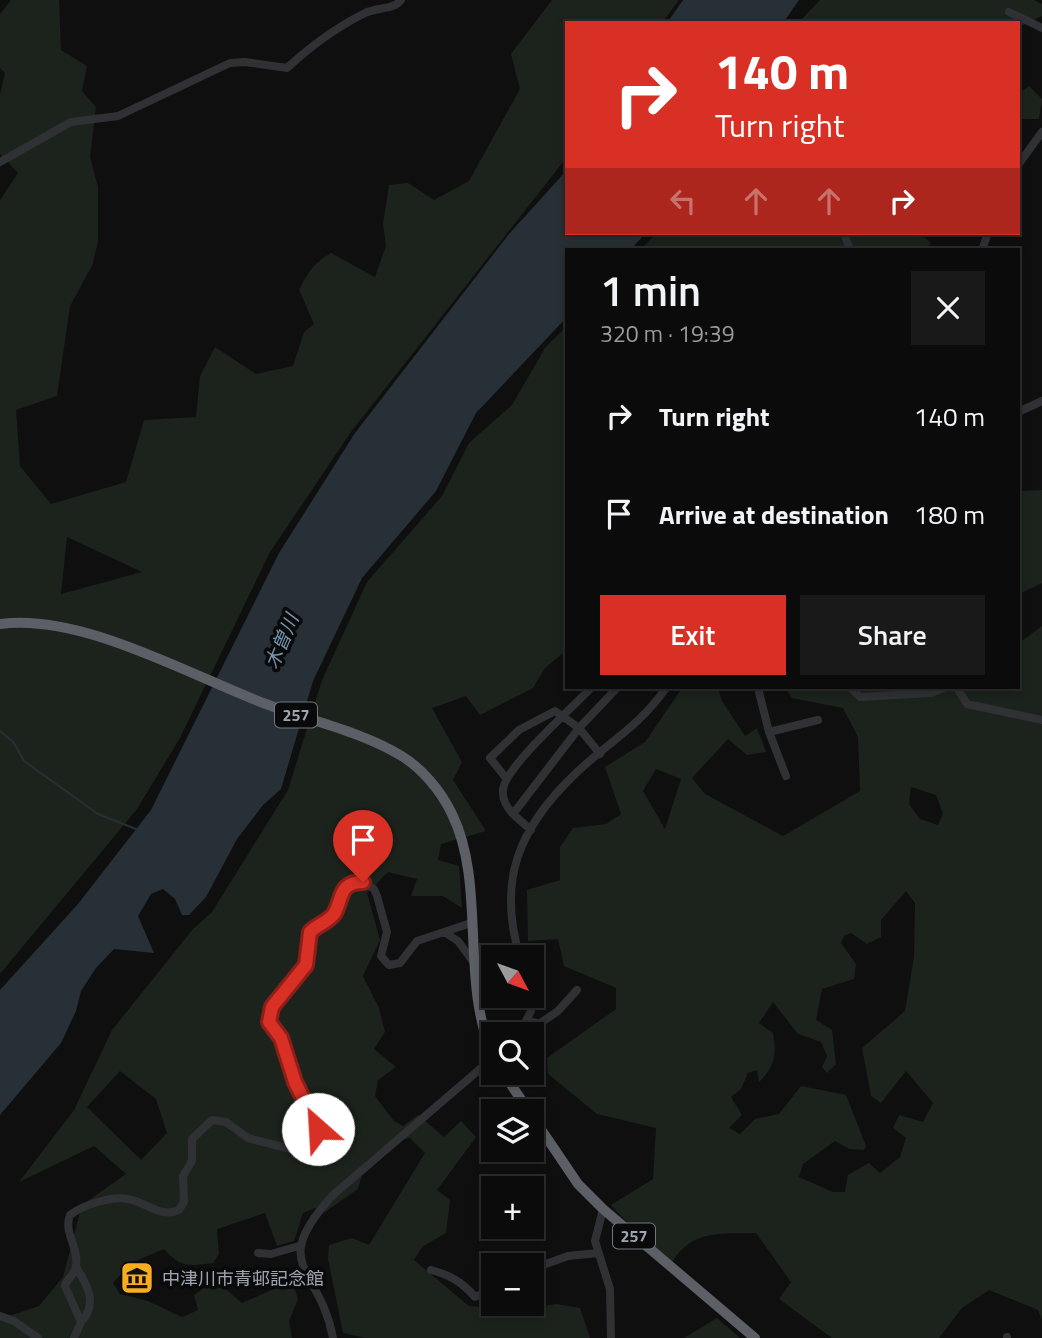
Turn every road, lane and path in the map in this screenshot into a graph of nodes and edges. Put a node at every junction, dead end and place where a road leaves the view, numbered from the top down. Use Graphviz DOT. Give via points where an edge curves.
graph roads {
  1 [pos="401,0"];
  2 [pos="1009,12"];
  3 [pos="1042,28"];
  4 [pos="1042,132"];
  5 [pos="0,162"];
  6 [pos="1020,162"];
  7 [pos="1042,401"];
  8 [pos="1020,411"];
  9 [pos="0,624"];
  10 [pos="590,689"];
  11 [pos="616,689"];
  12 [pos="665,689"];
  13 [pos="758,689"];
  14 [pos="852,689"];
  15 [pos="941,689"];
  16 [pos="958,689"];
  17 [pos="565,715"];
  18 [pos="818,720"];
  19 [pos="1042,720"];
  20 [pos="579,728"];
  21 [pos="769,732"];
  22 [pos="600,754"];
  23 [pos="786,775"];
  24 [pos="506,778"];
  25 [pos="513,814"];
  26 [pos="531,830"];
  27 [pos="471,923"];
  28 [pos="444,932"];
  29 [pos="516,945"];
  30 [pos="474,963"];
  31 [pos="577,990"];
  32 [pos="529,1008"];
  33 [pos="528,1020"];
  34 [pos="481,1022"];
  35 [pos="481,1067"];
  36 [pos="544,1134"];
  37 [pos="603,1209"];
  38 [pos="299,1246"];
  39 [pos="258,1253"];
  40 [pos="598,1253"];
  41 [pos="544,1265"];
  42 [pos="76,1267"];
  43 [pos="430,1270"];
  44 [pos="481,1294"];
  45 [pos="0,1316"];
  46 [pos="81,1322"];
  47 [pos="38,1338"];
  48 [pos="74,1338"];
  49 [pos="333,1338"];
  50 [pos="611,1338"];
  51 [pos="755,1338"];
  1 -- 5 [label="street" via="333,30 287,68 230,63 118,116 71,122"];
  2 -- 3 [label="street"];
  4 -- 6 [label="street"];
  7 -- 8 [label="street"];
  9 -- 27 [label="highway, 257" via="53,625 121,645 399,754 432,783 451,811 463,844"];
  10 -- 17 [label="street"];
  11 -- 20 [label="street"];
  12 -- 22 [label="street" via="643,718"];
  13 -- 21 [label="street"];
  14 -- 15 [label="street" via="860,697"];
  16 -- 19 [label="street" via="967,704"];
  17 -- 20 [label="street"];
  17 -- 24 [label="street"];
  17 -- 24 [label="street" via="555,711 519,730 490,758"];
  18 -- 21 [label="street"];
  20 -- 22 [label="street"];
  20 -- 25 [label="street"];
  21 -- 23 [label="street"];
  22 -- 26 [label="street" via="565,785"];
  24 -- 25 [label="street" via="502,792"];
  25 -- 26 [label="street"];
  26 -- 29 [label="street" via="510,884 510,924"];
  27 -- 28 [label="street"];
  27 -- 30 [label="highway, 257"];
  28 -- 30 [label="street" via="458,941"];
  28 -- 42 [label="street" via="417,941 400,963 389,965 380,956 387,932 377,896 363,882 351,884 339,896 335,913 310,932 306,965 270,1012 270,1027 281,1038 295,1082 316,1124 315,1138 295,1150 248,1138 226,1122 206,1123 192,1139 192,1161 183,1176 184,1202 179,1210 166,1212 130,1199 116,1199 69,1215"];
  30 -- 34 [label="highway, 257"];
  31 -- 33 [label="street" via="539,1024"];
  32 -- 33 [label="street"];
  35 -- 38 [label="street" via="333,1195 314,1215"];
  36 -- 37 [label="highway, 257" via="578,1184"];
  37 -- 40 [label="street" via="595,1241"];
  37 -- 51 [label="highway, 257"];
  38 -- 39 [label="street"];
  38 -- 49 [label="street" via="298,1257 318,1294"];
  40 -- 41 [label="street"];
  40 -- 50 [label="street" via="610,1289"];
  42 -- 46 [label="street" via="91,1302 90,1312"];
  42 -- 46 [label="street" via="65,1286"];
  43 -- 44 [label="street" via="464,1284 475,1297"];
  45 -- 47 [label="street"];
  46 -- 48 [label="street"];
}
